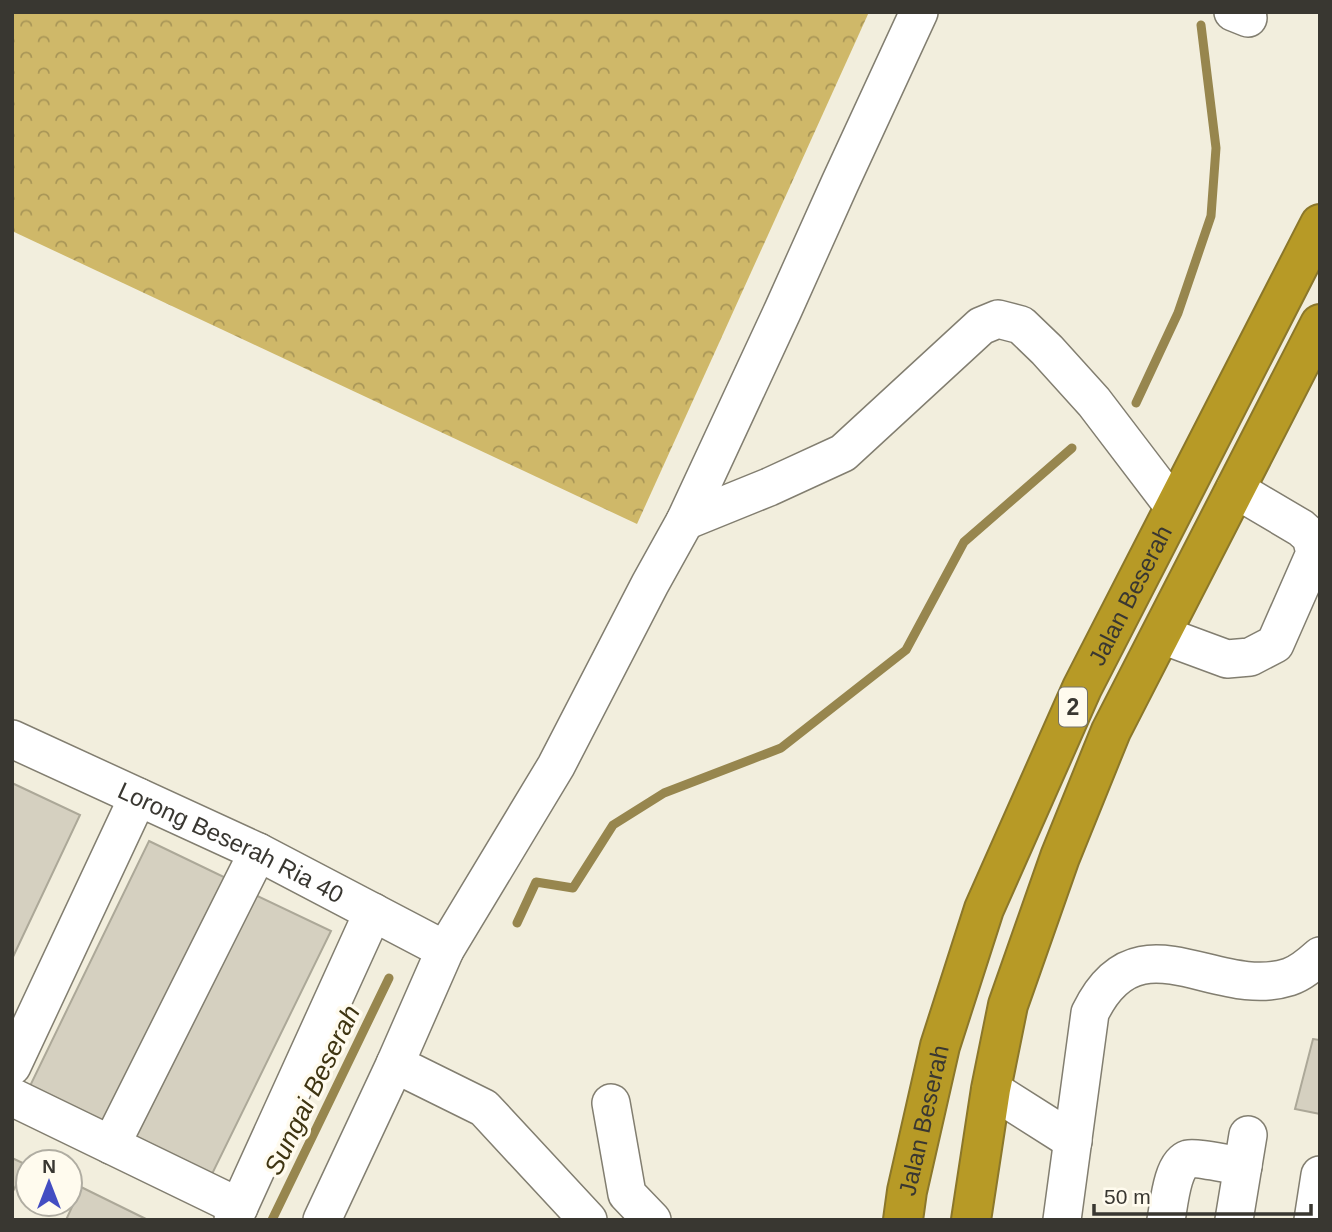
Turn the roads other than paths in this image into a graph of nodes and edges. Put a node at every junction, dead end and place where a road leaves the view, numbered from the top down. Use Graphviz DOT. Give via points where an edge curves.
graph roads {
  1 [pos="919,12"];
  2 [pos="1320,224"];
  3 [pos="1320,324"];
  4 [pos="1235,489"];
  5 [pos="1174,507"];
  6 [pos="685,521"];
  7 [pos="1161,635"];
  8 [pos="12,739"];
  9 [pos="138,797"];
  10 [pos="258,852"];
  11 [pos="373,912"];
  12 [pos="446,950"];
  13 [pos="1320,956"];
  14 [pos="396,1064"];
  15 [pos="12,1066"];
  16 [pos="991,1089"];
  17 [pos="12,1097"];
  18 [pos="611,1104"];
  19 [pos="1073,1141"];
  20 [pos="111,1145"];
  21 [pos="1320,1175"];
  22 [pos="236,1213"];
  23 [pos="322,1220"];
  24 [pos="588,1220"];
  25 [pos="652,1220"];
  26 [pos="903,1220"];
  27 [pos="971,1220"];
  28 [pos="1062,1220"];
  29 [pos="1166,1220"];
  30 [pos="1234,1220"];
  31 [pos="1313,1220"];
  1 -- 6 [label="street"];
  2 -- 5 [label="highway, Jalan Beserah / 2"];
  3 -- 4 [label="highway, Jalan Beserah / 2"];
  4 -- 7 [label="highway, Jalan Beserah / 2"];
  4 -- 7 [label="street" via="1301,528 1311,537 1315,552 1275,644 1250,657 1227,659"];
  5 -- 6 [label="street" via="1094,402 1047,350 1021,326 998,319 981,326 843,453"];
  5 -- 26 [label="highway, Jalan Beserah / 2" via="1082,688 984,909 940,1046"];
  6 -- 12 [label="street" via="556,766"];
  7 -- 16 [label="highway, Jalan Beserah / 2" via="1111,731 1060,857 1009,1005"];
  8 -- 9 [label="street, Lorong Beserah Ria 40"];
  9 -- 10 [label="street, Lorong Beserah Ria 40"];
  9 -- 15 [label="street"];
  10 -- 11 [label="street, Lorong Beserah Ria 40"];
  10 -- 20 [label="street"];
  11 -- 12 [label="street, Lorong Beserah Ria 40"];
  11 -- 22 [label="street"];
  12 -- 14 [label="street"];
  13 -- 19 [label="street" via="1305,969 1273,980 1239,979 1165,965 1130,968 1117,976 1090,1013"];
  14 -- 23 [label="street"];
  14 -- 24 [label="street" via="484,1108"];
  16 -- 19 [label="street"];
  16 -- 27 [label="highway, Jalan Beserah / 2"];
  17 -- 20 [label="street"];
  18 -- 25 [label="street" via="627,1194"];
  19 -- 28 [label="street"];
  20 -- 22 [label="street"];
  21 -- 31 [label="street"];
  29 -- 30 [label="street" via="1180,1163 1245,1150"];
}
